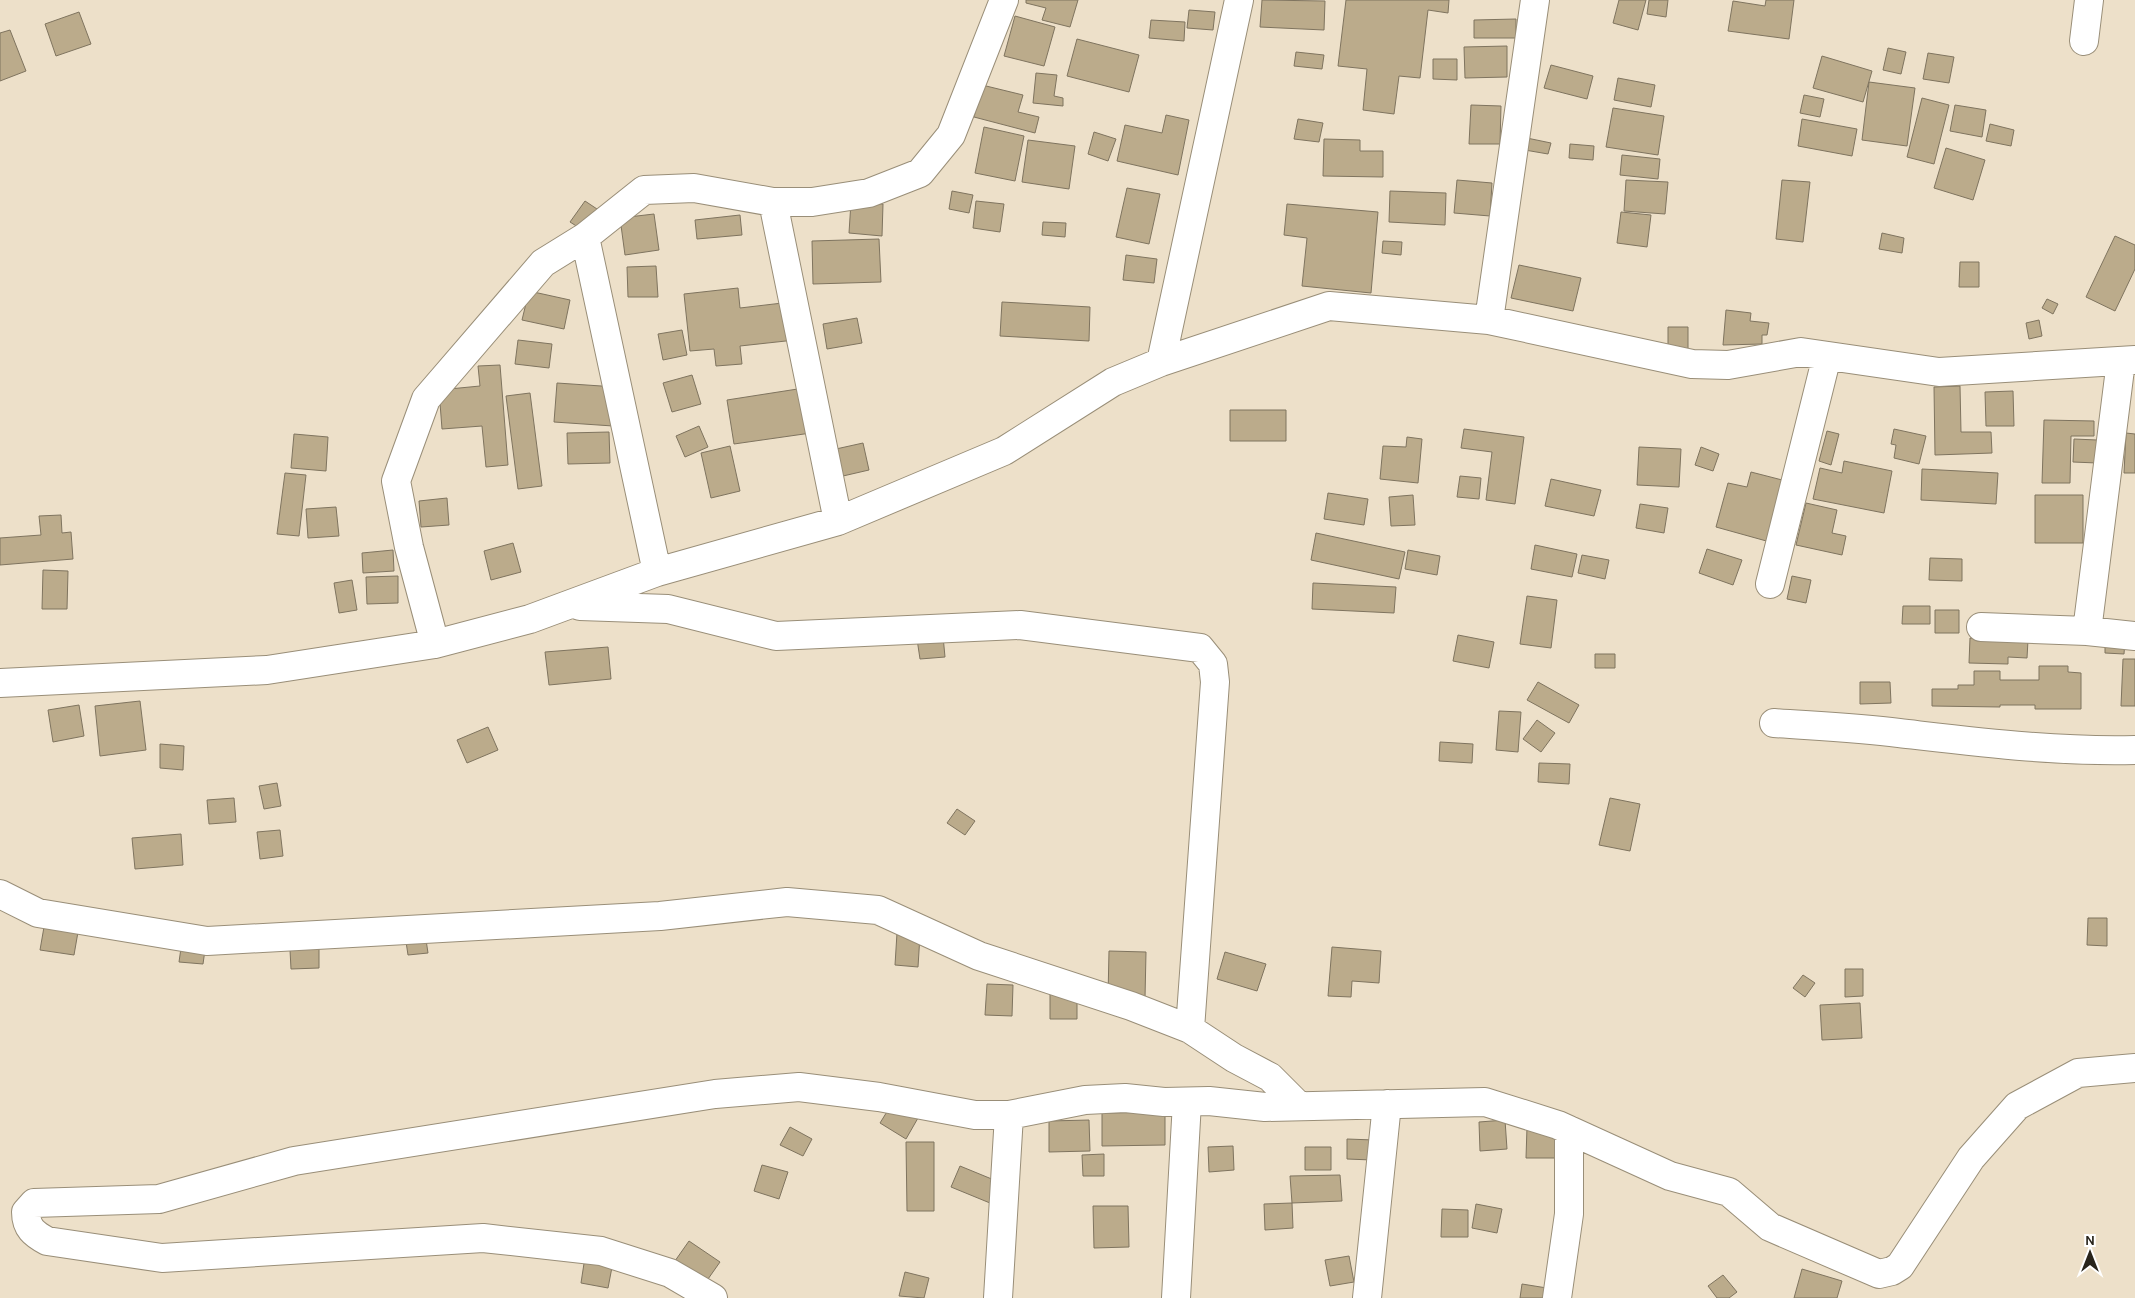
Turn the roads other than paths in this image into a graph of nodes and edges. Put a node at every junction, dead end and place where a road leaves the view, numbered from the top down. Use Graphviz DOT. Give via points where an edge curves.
graph roads {
  1 [pos="1004,0"];
  2 [pos="1239,0"];
  3 [pos="1535,0"];
  4 [pos="2089,0"];
  5 [pos="2084,41"];
  6 [pos="773,202"];
  7 [pos="585,237"];
  8 [pos="1489,320"];
  9 [pos="1826,356"];
  10 [pos="2128,361"];
  11 [pos="1161,362"];
  12 [pos="838,521"];
  13 [pos="657,572"];
  14 [pos="1770,584"];
  15 [pos="567,605"];
  16 [pos="1981,627"];
  17 [pos="2087,631"];
  18 [pos="2135,636"];
  19 [pos="435,644"];
  20 [pos="0,683"];
  21 [pos="1774,723"];
  22 [pos="2135,750"];
  23 [pos="0,894"];
  24 [pos="1190,1029"];
  25 [pos="2135,1068"];
  26 [pos="1187,1102"];
  27 [pos="1387,1104"];
  28 [pos="1299,1106"];
  29 [pos="1009,1115"];
  30 [pos="1569,1130"];
  31 [pos="713,1298"];
  32 [pos="998,1298"];
  33 [pos="1176,1298"];
  34 [pos="1367,1298"];
  35 [pos="1557,1298"];
  1 -- 6 [label="street" via="950,135 920,173 869,193 812,202"];
  2 -- 11 [label="street"];
  3 -- 8 [label="street"];
  4 -- 5 [label="street"];
  6 -- 7 [label="street" via="694,188 644,190"];
  6 -- 12 [label="street"];
  7 -- 13 [label="street"];
  7 -- 19 [label="street" via="544,263 426,399 422,408 396,481 409,547"];
  8 -- 9 [label="street" via="1692,364 1728,365 1801,352"];
  8 -- 11 [label="street" via="1329,306"];
  9 -- 10 [label="street" via="1940,372"];
  9 -- 14 [label="street"];
  10 -- 17 [label="street"];
  11 -- 12 [label="street" via="1113,382 1004,452"];
  12 -- 13 [label="street"];
  13 -- 15 [label="street"];
  15 -- 19 [label="street" via="530,619"];
  15 -- 24 [label="street" via="668,609 776,636 1020,626 1200,648 1212,664 1215,682"];
  16 -- 17 [label="street"];
  17 -- 18 [label="street"];
  19 -- 20 [label="street" via="266,670"];
  21 -- 22 [label="street" via="2017,747"];
  23 -- 24 [label="street" via="38,913 208,941 660,916 786,902 878,910 979,956"];
  24 -- 28 [label="street" via="1270,1077"];
  25 -- 30 [label="street" via="2078,1073 2018,1106 1971,1158 1900,1266 1879,1274 1770,1227 1729,1192 1670,1176"];
  26 -- 28 [label="street"];
  26 -- 29 [label="street" via="1125,1098 1085,1100"];
  26 -- 33 [label="street"];
  27 -- 28 [label="street"];
  27 -- 30 [label="street" via="1485,1102"];
  27 -- 34 [label="street"];
  29 -- 31 [label="street" via="975,1115 879,1097 799,1087 716,1094 294,1161 159,1199 34,1203 26,1212 26,1223 33,1234 47,1241 162,1258 483,1238 601,1251 670,1273"];
  29 -- 32 [label="street"];
  30 -- 35 [label="street" via="1569,1214"];
}
